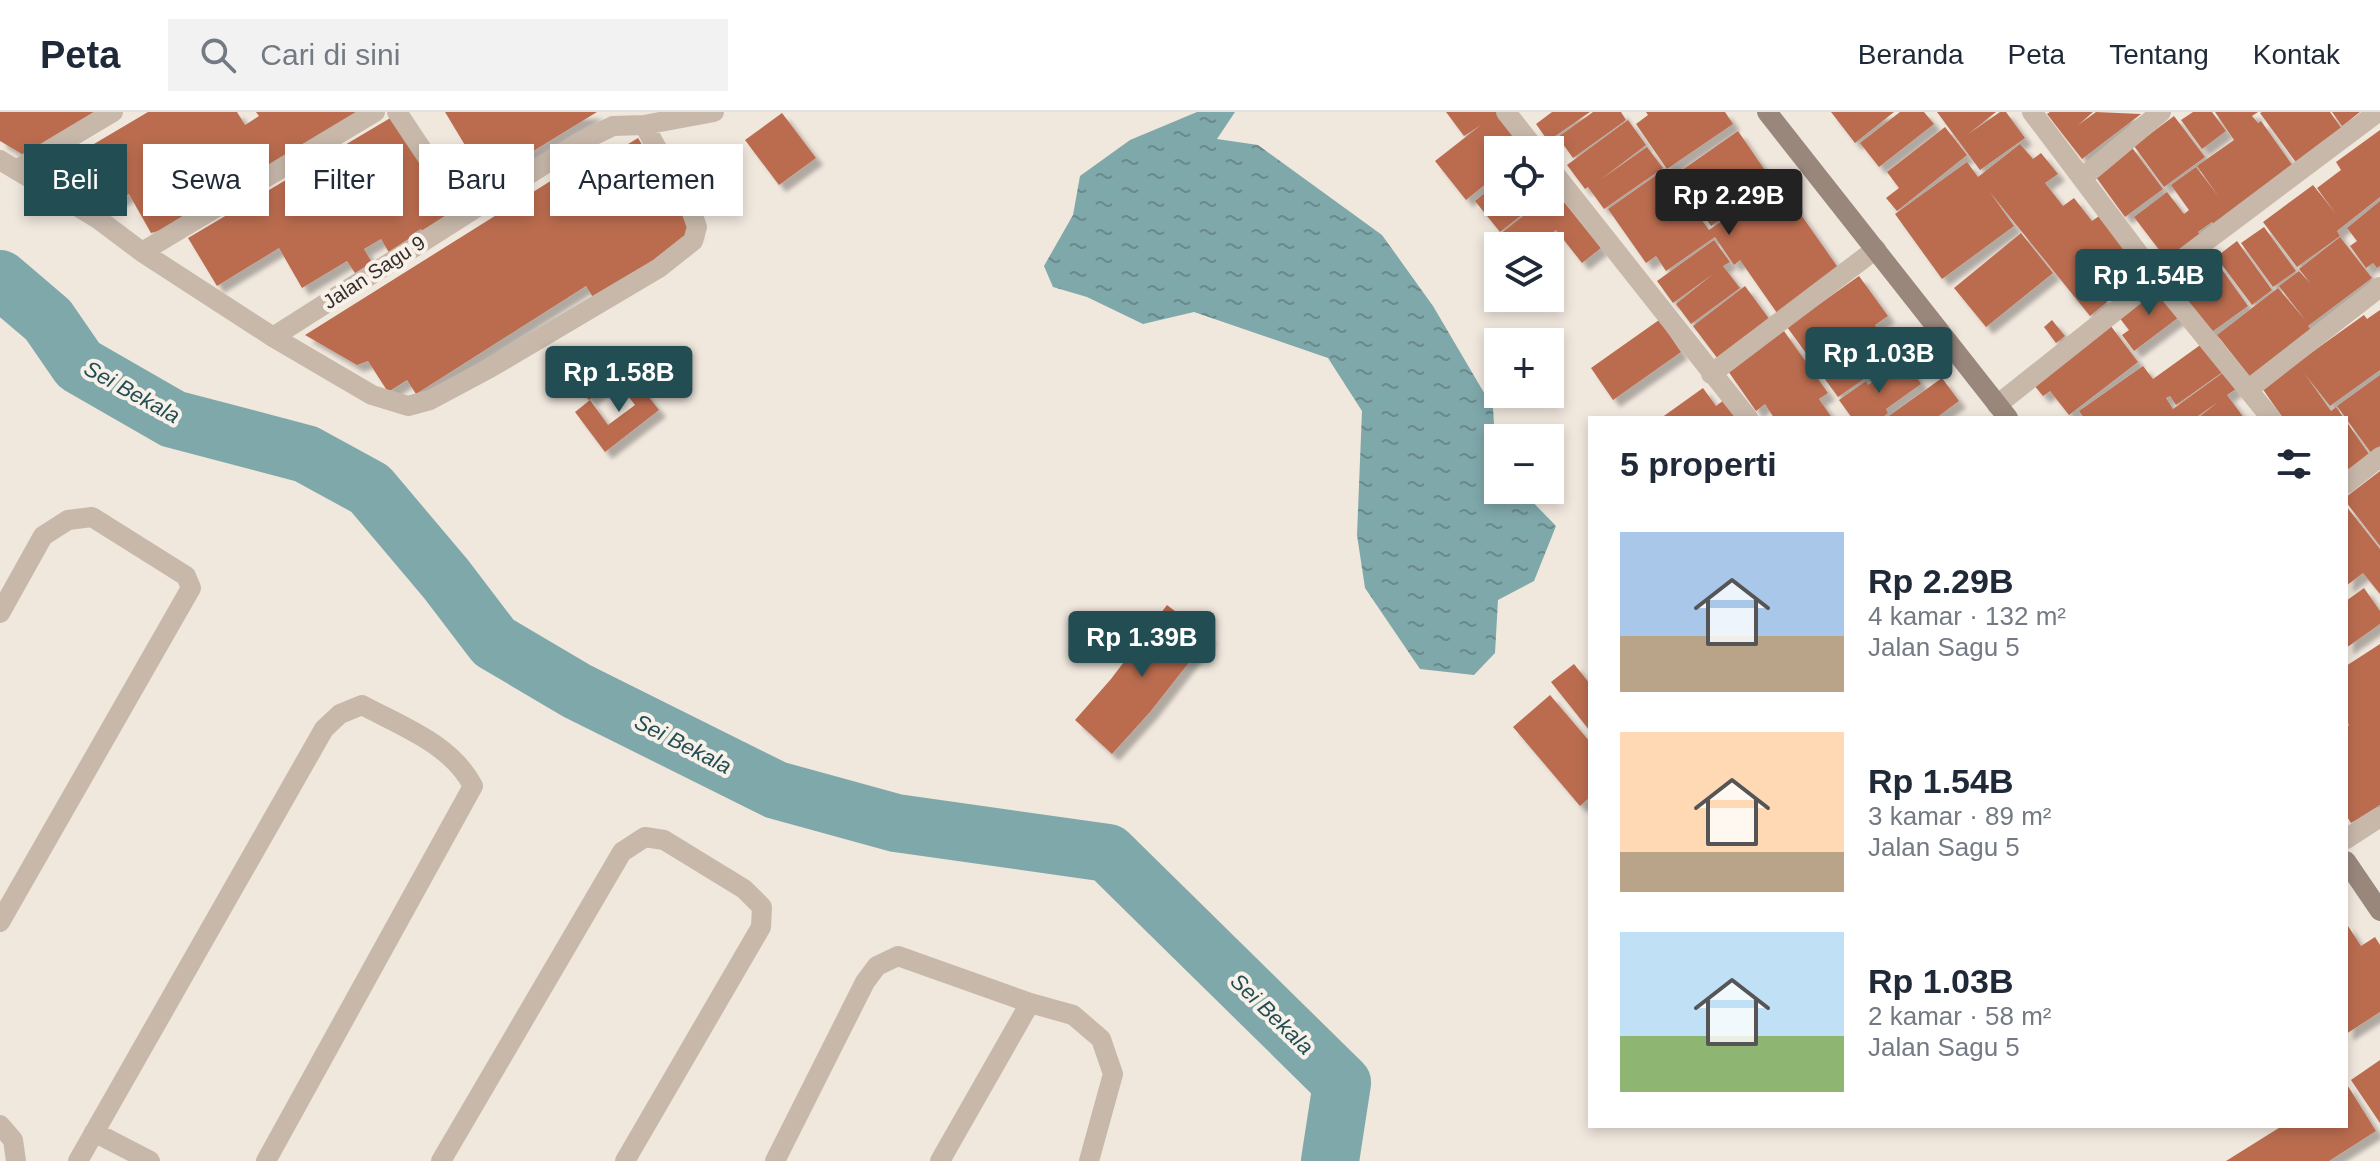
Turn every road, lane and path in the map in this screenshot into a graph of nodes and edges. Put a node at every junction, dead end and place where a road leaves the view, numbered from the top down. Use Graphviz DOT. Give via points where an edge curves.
graph roads {
  1 [pos="113,112"];
  2 [pos="375,112"];
  3 [pos="397,112"];
  4 [pos="714,112"];
  5 [pos="1506,112"];
  6 [pos="1767,112"];
  7 [pos="2032,112"];
  8 [pos="2161,112"];
  9 [pos="2378,112"];
  10 [pos="644,125"];
  11 [pos="1525,136"];
  12 [pos="419,145"];
  13 [pos="8,165"];
  14 [pos="534,171"];
  15 [pos="2082,178"];
  16 [pos="1564,186"];
  17 [pos="462,216"];
  18 [pos="1876,249"];
  19 [pos="142,252"];
  20 [pos="2157,278"];
  21 [pos="2380,287"];
  22 [pos="273,337"];
  23 [pos="1711,374"];
  24 [pos="2249,389"];
  25 [pos="2002,411"];
  26 [pos="1746,416"];
  27 [pos="2269,416"];
  28 [pos="2380,457"];
  29 [pos="2348,482"];
  30 [pos="0,613"];
  31 [pos="2380,817"];
  32 [pos="2348,838"];
  33 [pos="2348,864"];
  34 [pos="2380,911"];
  35 [pos="0,922"];
  36 [pos="1030,1003"];
  37 [pos="0,1125"];
  38 [pos="94,1132"];
  39 [pos="16,1161"];
  40 [pos="78,1161"];
  41 [pos="150,1161"];
  42 [pos="266,1161"];
  43 [pos="441,1161"];
  44 [pos="625,1161"];
  45 [pos="775,1161"];
  46 [pos="940,1161"];
  47 [pos="1089,1161"];
  1 -- 13 [label="street"];
  2 -- 19 [label="street"];
  3 -- 12 [label="street"];
  4 -- 10 [label="street, Jalan Sagu 9"];
  5 -- 11 [label="street"];
  6 -- 18 [label="street"];
  7 -- 15 [label="street"];
  8 -- 15 [label="street"];
  9 -- 20 [label="street"];
  10 -- 14 [label="street, Jalan Sagu 9" via="613,126"];
  10 -- 22 [label="street" via="691,210 697,227 693,241 659,268 490,368 408,406 372,395"];
  13 -- 19 [label="street"];
  15 -- 20 [label="street"];
  16 -- 23 [label="street"];
  17 -- 22 [label="street, Jalan Sagu 9"];
  18 -- 23 [label="street"];
  18 -- 25 [label="street"];
  19 -- 22 [label="street"];
  20 -- 24 [label="street"];
  20 -- 25 [label="street"];
  21 -- 24 [label="street"];
  23 -- 26 [label="street"];
  24 -- 27 [label="street"];
  28 -- 29 [label="street"];
  30 -- 35 [label="street" via="43,536 68,520 92,517 186,576 191,588"];
  31 -- 32 [label="street"];
  33 -- 34 [label="street"];
  36 -- 45 [label="street" via="898,956 877,966"];
  36 -- 46 [label="street"];
  36 -- 47 [label="street" via="1073,1015 1101,1039 1113,1074"];
  37 -- 39 [label="street" via="13,1140"];
  38 -- 40 [label="street"];
  38 -- 41 [label="street"];
  38 -- 42 [label="street" via="324,729 340,714 362,705 443,749 463,767 473,786"];
  43 -- 44 [label="street" via="622,852 645,837 664,840 744,889 762,907 761,927"];
}
